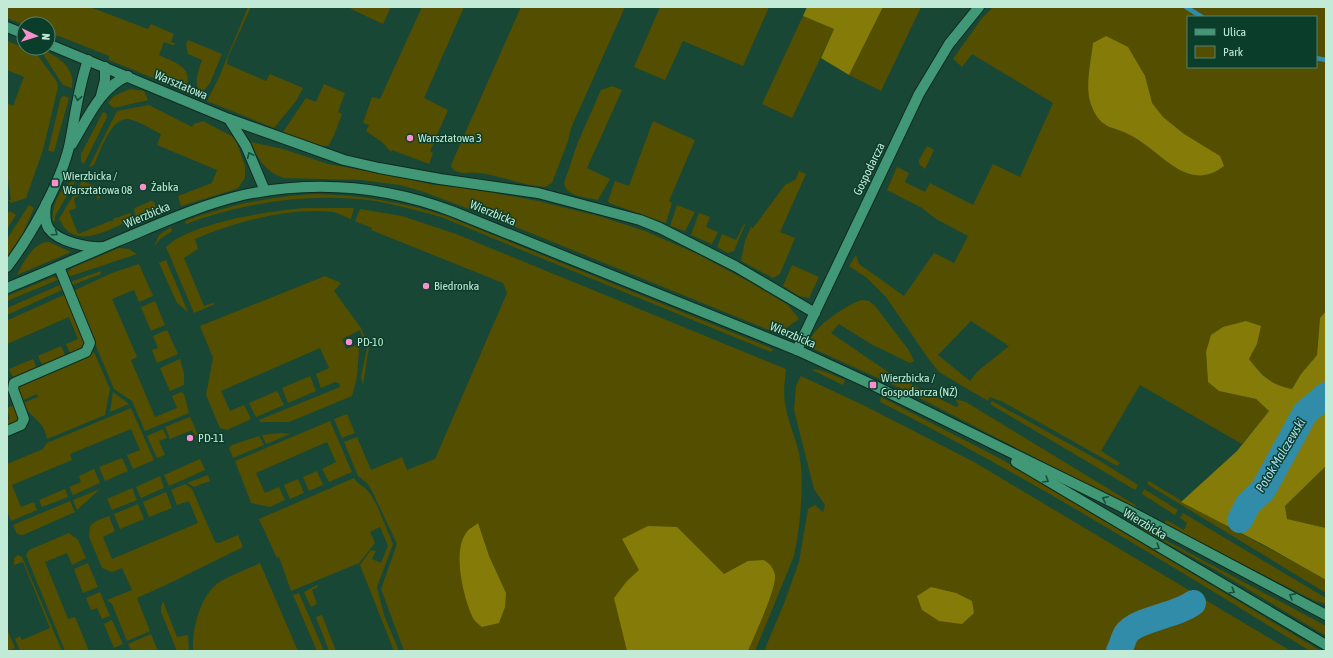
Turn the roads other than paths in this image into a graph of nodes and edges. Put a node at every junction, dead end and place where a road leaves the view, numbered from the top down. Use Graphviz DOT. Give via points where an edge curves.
graph roads {
  1 [pos="979,7"];
  2 [pos="56,47"];
  3 [pos="88,60"];
  4 [pos="105,67"];
  5 [pos="128,76"];
  6 [pos="101,97"];
  7 [pos="229,119"];
  8 [pos="68,149"];
  9 [pos="265,191"];
  10 [pos="48,198"];
  11 [pos="105,247"];
  12 [pos="7,267"];
  13 [pos="59,267"];
  14 [pos="7,288"];
  15 [pos="815,313"];
  16 [pos="797,350"];
  17 [pos="952,424"];
  18 [pos="7,431"];
  19 [pos="1326,615"];
  20 [pos="1326,645"];
  1 -- 15 [label="street, Gospodarcza" via="949,44 919,94"];
  2 -- 3 [label="street, Warsztatowa"];
  3 -- 4 [label="street, Warsztatowa"];
  3 -- 8 [label="street, one-way" via="80,85"];
  4 -- 5 [label="street, Warsztatowa"];
  4 -- 6 [label="street"];
  5 -- 6 [label="street" via="113,84"];
  5 -- 7 [label="street, Warsztatowa"];
  6 -- 8 [label="street"];
  9 -- 7 [label="street, one-way" via="246,146"];
  7 -- 15 [label="street, Warsztatowa" via="360,165 538,193 640,220 735,266"];
  8 -- 10 [label="street"];
  9 -- 11 [label="street, Wierzbicka" via="198,209"];
  9 -- 16 [label="street, Wierzbicka" via="339,187 418,199"];
  10 -- 11 [label="street, one-way" via="46,223 54,234 87,247"];
  10 -- 12 [label="street" via="26,239"];
  11 -- 13 [label="street, Wierzbicka"];
  13 -- 14 [label="street, Wierzbicka"];
  13 -- 18 [label="street" via="90,345 86,352 14,383 13,388 24,419 21,425"];
  15 -- 16 [label="street, Gospodarcza"];
  16 -- 17 [label="street, Wierzbicka"];
  19 -- 17 [label="street, Wierzbicka, one-way" via="1124,508"];
  17 -- 20 [label="street, Wierzbicka, one-way"];
}
